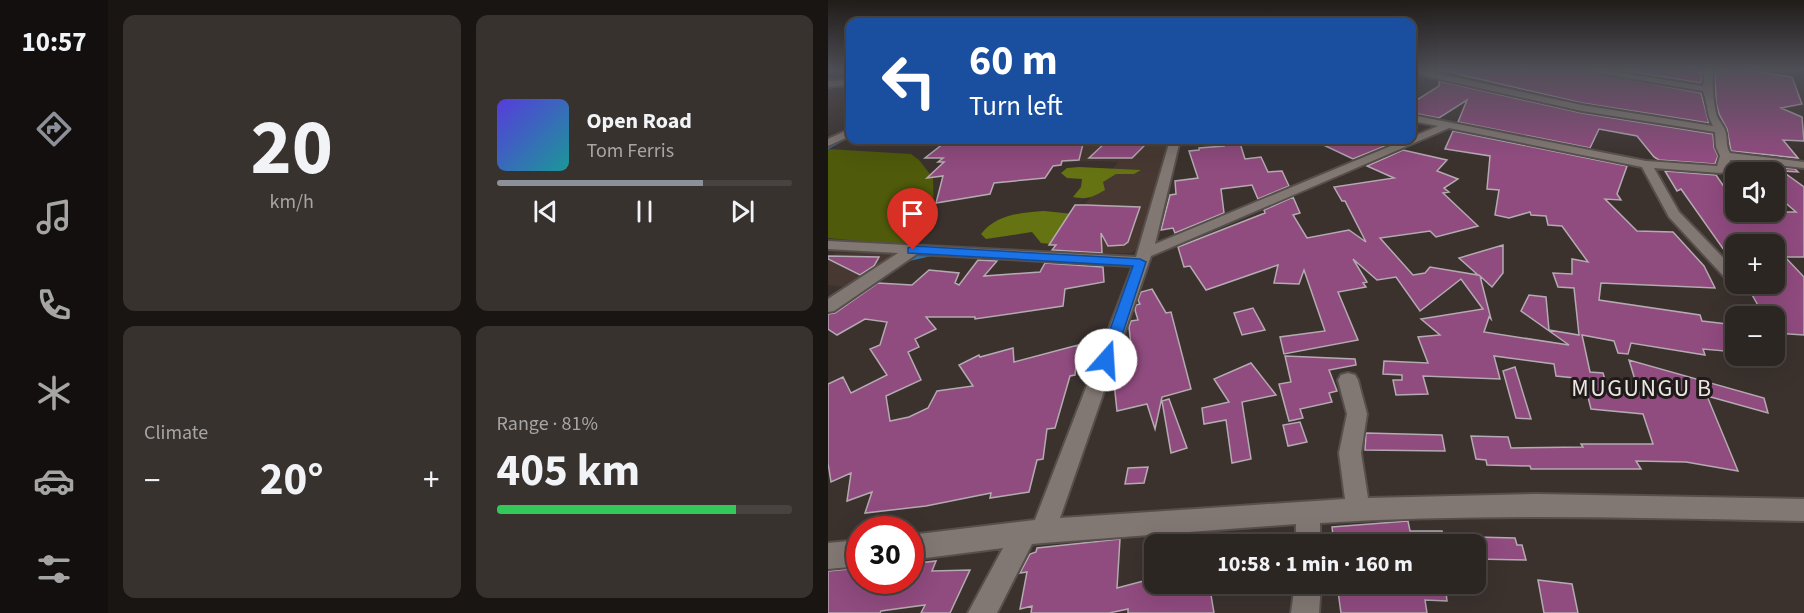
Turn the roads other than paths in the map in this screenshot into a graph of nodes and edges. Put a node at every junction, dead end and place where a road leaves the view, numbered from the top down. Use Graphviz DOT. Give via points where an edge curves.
graph roads {
  1 [pos="1539,99"];
  2 [pos="1711,99"];
  3 [pos="1416,119"];
  4 [pos="1446,126"];
  5 [pos="1720,130"];
  6 [pos="846,131"];
  7 [pos="846,132"];
  8 [pos="828,134"];
  9 [pos="1416,139"];
  10 [pos="828,143"];
  11 [pos="1173,144"];
  12 [pos="1405,144"];
  13 [pos="1726,156"];
  14 [pos="1646,164"];
  15 [pos="1804,165"];
  16 [pos="828,245"];
  17 [pos="913,250"];
  18 [pos="1142,258"];
  19 [pos="1725,269"];
  20 [pos="828,307"];
  21 [pos="1348,380"];
  22 [pos="1358,510"];
  23 [pos="1804,510"];
  24 [pos="1308,514"];
  25 [pos="1034,533"];
  26 [pos="1308,534"];
  27 [pos="924,546"];
  28 [pos="846,554"];
  29 [pos="828,555"];
  30 [pos="1307,594"];
  31 [pos="982,613"];
  32 [pos="1305,613"];
  1 -- 5 [label="street"];
  2 -- 5 [label="street" via="1712,114"];
  3 -- 4 [label="street"];
  4 -- 9 [label="street"];
  4 -- 14 [label="street"];
  5 -- 13 [label="street"];
  6 -- 8 [label="street"];
  7 -- 10 [label="street"];
  11 -- 18 [label="street"];
  12 -- 18 [label="street"];
  13 -- 14 [label="street" via="1724,169 1720,170"];
  13 -- 15 [label="street"];
  14 -- 19 [label="street" via="1674,214"];
  16 -- 17 [label="street"];
  17 -- 18 [label="street"];
  17 -- 20 [label="street"];
  18 -- 25 [label="street"];
  21 -- 22 [label="street" via="1357,414 1350,453"];
  22 -- 23 [label="street" via="1537,505"];
  22 -- 24 [label="street"];
  24 -- 25 [label="street"];
  24 -- 26 [label="street"];
  25 -- 27 [label="street"];
  25 -- 31 [label="street"];
  28 -- 29 [label="street"];
  30 -- 32 [label="street"];
}
